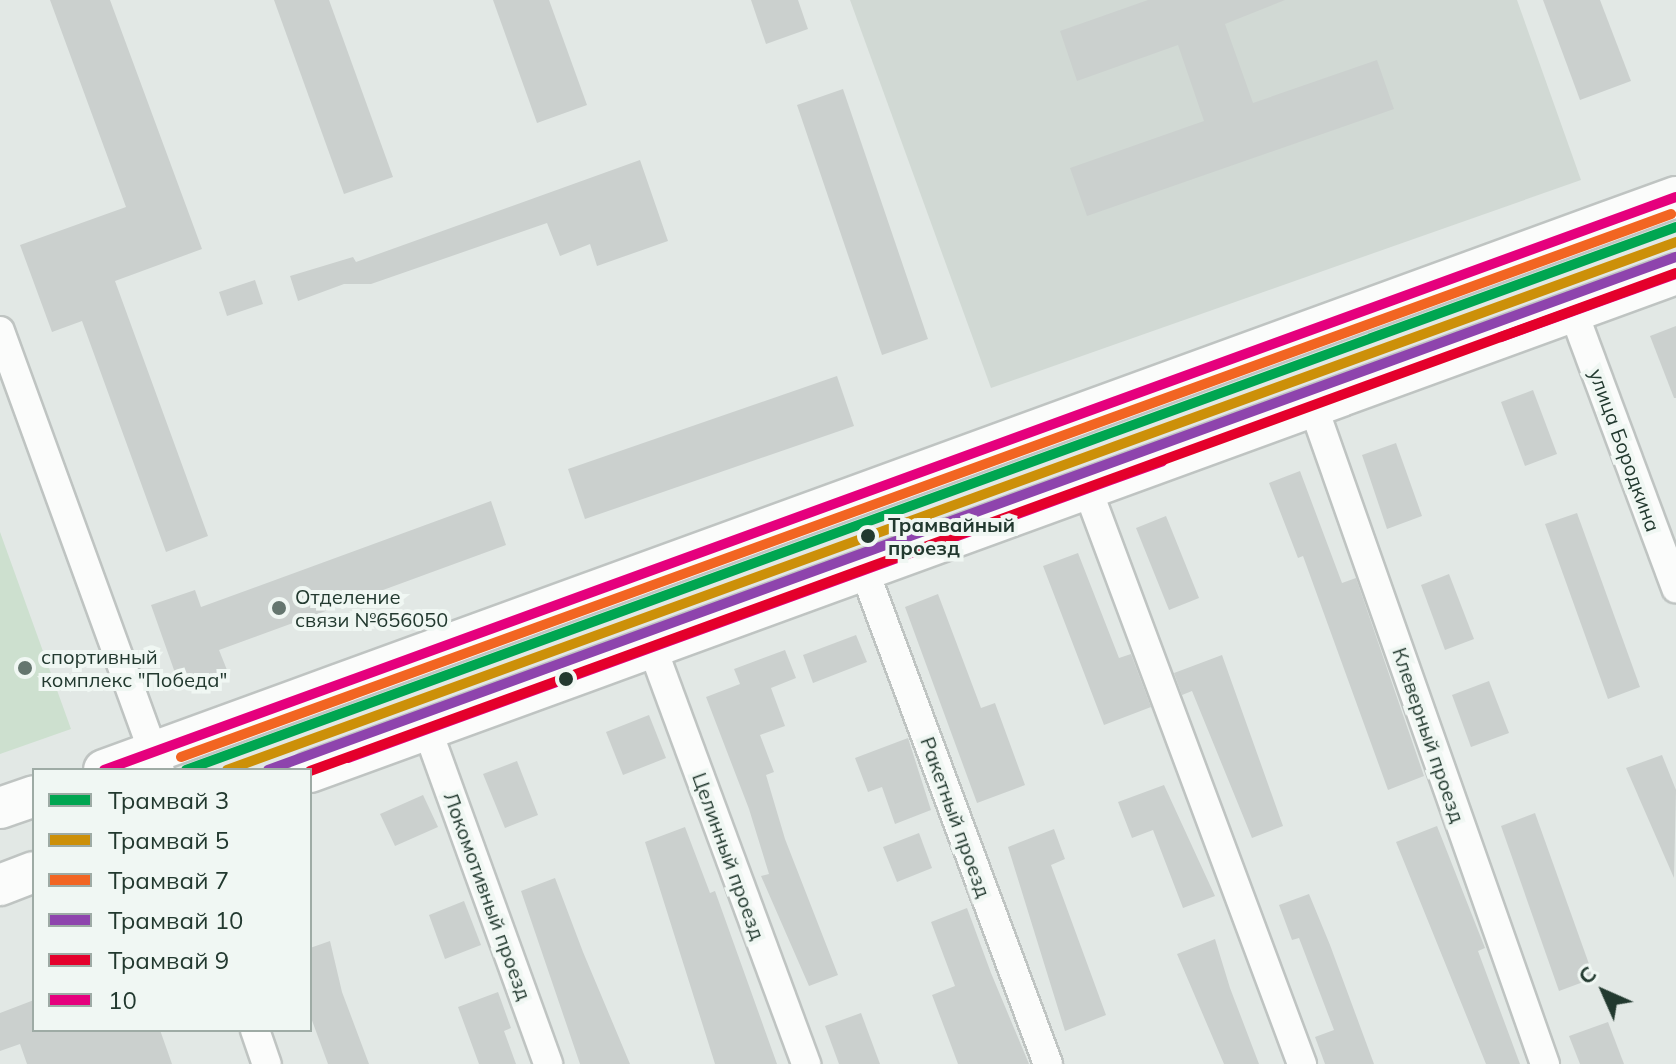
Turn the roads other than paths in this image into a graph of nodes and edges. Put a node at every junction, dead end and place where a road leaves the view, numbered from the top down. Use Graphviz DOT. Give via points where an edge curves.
graph roads {
  1 [pos="1676,197"];
  2 [pos="1676,274"];
  3 [pos="1573,311"];
  4 [pos="0,331"];
  5 [pos="1313,406"];
  6 [pos="1087,488"];
  7 [pos="864,570"];
  8 [pos="1676,588"];
  9 [pos="652,647"];
  10 [pos="427,729"];
  11 [pos="157,761"];
  12 [pos="116,768"];
  13 [pos="312,771"];
  14 [pos="32,797"];
  15 [pos="0,808"];
  16 [pos="32,873"];
  17 [pos="0,885"];
  18 [pos="256,1032"];
  19 [pos="267,1064"];
  20 [pos="548,1064"];
  21 [pos="806,1064"];
  22 [pos="1048,1064"];
  23 [pos="1302,1064"];
  24 [pos="1545,1064"];
  1 -- 11 [label="main road"];
  2 -- 3 [label="main road"];
  3 -- 5 [label="main road"];
  3 -- 8 [label="street, улица Бородкина"];
  4 -- 11 [label="street"];
  5 -- 6 [label="main road"];
  5 -- 24 [label="street, Клеверный проезд"];
  6 -- 7 [label="main road"];
  6 -- 23 [label="street"];
  7 -- 9 [label="main road"];
  7 -- 22 [label="street, Ракетный проезд"];
  9 -- 10 [label="main road"];
  9 -- 21 [label="street, Целинный проезд"];
  10 -- 13 [label="main road"];
  10 -- 20 [label="street, Локомотивный проезд"];
  11 -- 12 [label="main road"];
  14 -- 15 [label="main road"];
  16 -- 17 [label="main road"];
  18 -- 19 [label="street"];
}
